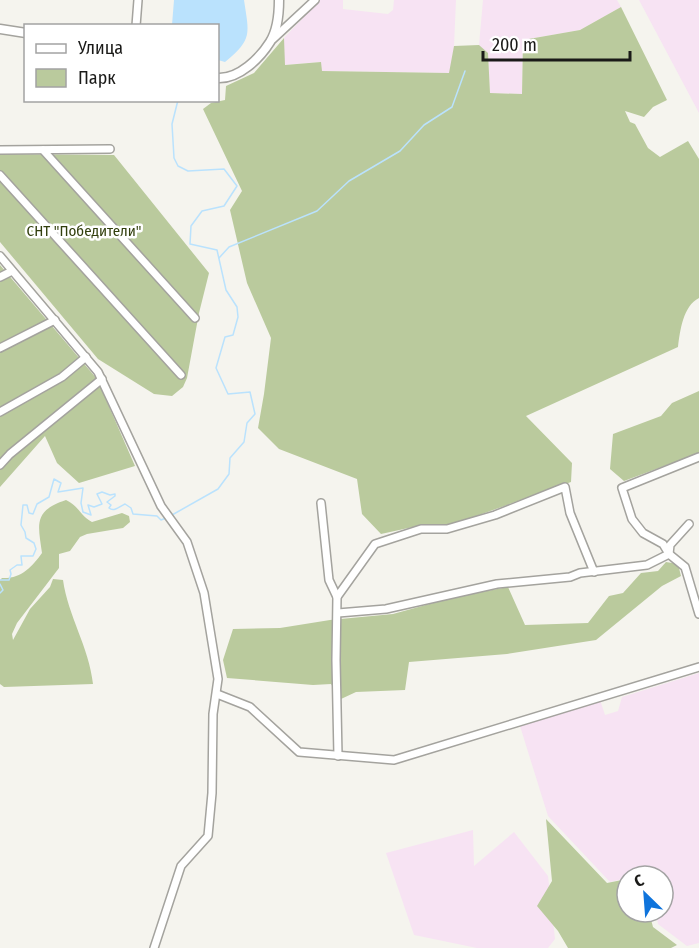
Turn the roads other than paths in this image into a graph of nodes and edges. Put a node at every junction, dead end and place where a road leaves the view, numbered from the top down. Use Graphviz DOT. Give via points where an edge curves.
graph roads {
  1 [pos="138,0"];
  2 [pos="279,0"];
  3 [pos="315,0"];
  4 [pos="136,24"];
  5 [pos="0,29"];
  6 [pos="24,33"];
  7 [pos="271,40"];
  8 [pos="219,78"];
  9 [pos="110,149"];
  10 [pos="0,150"];
  11 [pos="43,150"];
  12 [pos="0,175"];
  13 [pos="0,256"];
  14 [pos="12,271"];
  15 [pos="0,277"];
  16 [pos="195,318"];
  17 [pos="55,320"];
  18 [pos="0,348"];
  19 [pos="86,357"];
  20 [pos="181,375"];
  21 [pos="102,379"];
  22 [pos="0,412"];
  23 [pos="699,457"];
  24 [pos="0,465"];
  25 [pos="321,503"];
  26 [pos="689,524"];
  27 [pos="669,554"];
  28 [pos="594,572"];
  29 [pos="337,597"];
  30 [pos="338,613"];
  31 [pos="699,614"];
  32 [pos="699,667"];
  33 [pos="217,694"];
  34 [pos="338,756"];
  35 [pos="154,948"];
  1 -- 4 [label="street"];
  2 -- 7 [label="main road"];
  3 -- 7 [label="street"];
  5 -- 6 [label="main road"];
  7 -- 8 [label="main road" via="238,73"];
  9 -- 11 [label="street"];
  10 -- 11 [label="street"];
  11 -- 16 [label="street"];
  12 -- 20 [label="street"];
  13 -- 14 [label="street"];
  14 -- 15 [label="street"];
  14 -- 17 [label="street"];
  17 -- 18 [label="street"];
  17 -- 19 [label="street"];
  19 -- 21 [label="street"];
  19 -- 22 [label="street" via="62,377"];
  21 -- 24 [label="street"];
  21 -- 33 [label="street" via="165,512 187,542 204,593 217,662"];
  23 -- 27 [label="street" via="622,488 632,519 643,533 663,544"];
  25 -- 29 [label="street" via="329,580"];
  26 -- 27 [label="street" via="670,545"];
  27 -- 28 [label="street" via="647,565"];
  27 -- 31 [label="street" via="685,567"];
  28 -- 29 [label="street" via="570,513 565,487 495,515 447,529 422,529 375,544"];
  28 -- 30 [label="street" via="497,584 386,609"];
  29 -- 30 [label="street"];
  30 -- 34 [label="street"];
  32 -- 34 [label="street" via="394,760"];
  33 -- 34 [label="street" via="250,707 299,752"];
  33 -- 35 [label="street" via="208,836 181,866"];
}
